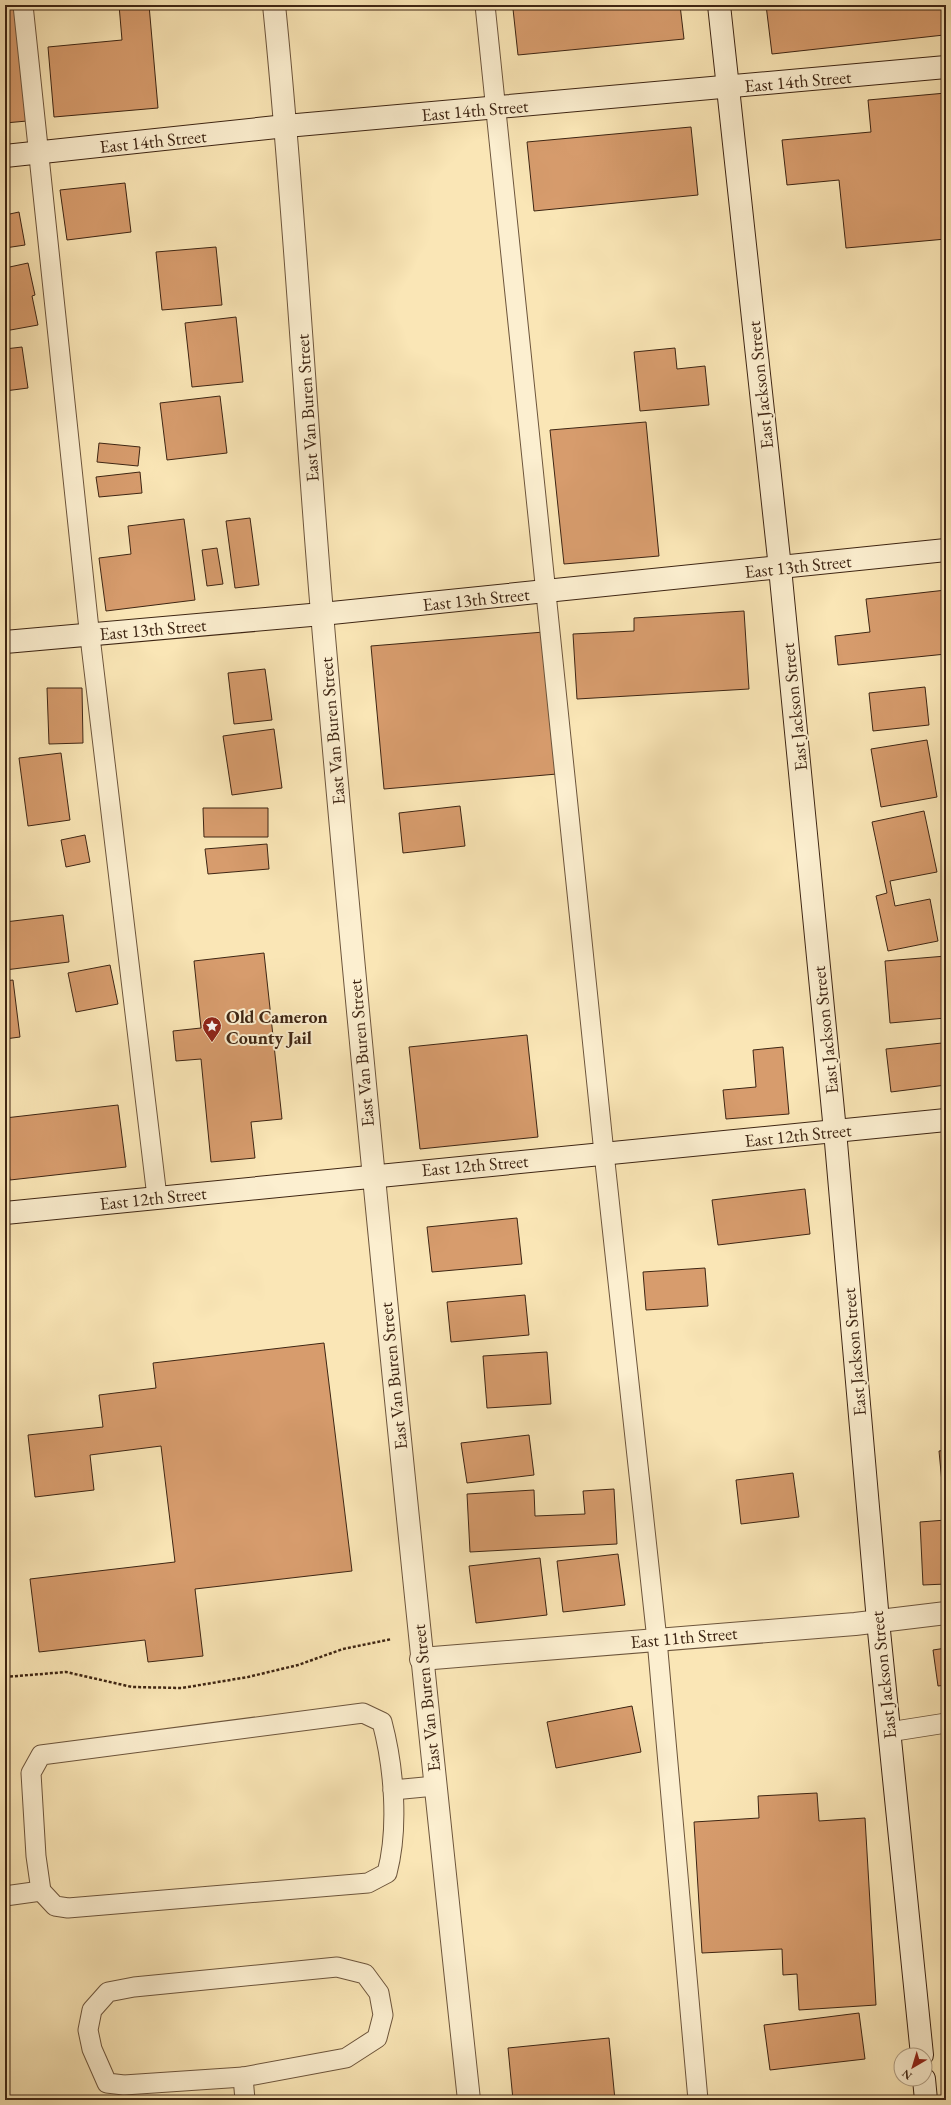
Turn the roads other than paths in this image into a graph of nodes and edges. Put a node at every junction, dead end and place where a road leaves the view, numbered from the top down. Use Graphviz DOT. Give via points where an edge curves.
graph roads {
  1 [pos="23,5"];
  2 [pos="274,5"];
  3 [pos="485,5"];
  4 [pos="719,5"];
  5 [pos="946,67"];
  6 [pos="728,87"];
  7 [pos="496,108"];
  8 [pos="286,126"];
  9 [pos="38,153"];
  10 [pos="5,156"];
  11 [pos="946,550"];
  12 [pos="780,568"];
  13 [pos="545,592"];
  14 [pos="322,614"];
  15 [pos="90,635"];
  16 [pos="5,642"];
  17 [pos="946,1120"];
  18 [pos="835,1131"];
  19 [pos="604,1153"];
  20 [pos="372,1175"];
  21 [pos="157,1197"];
  22 [pos="5,1213"];
  23 [pos="946,1613"];
  24 [pos="878,1621"];
  25 [pos="656,1640"];
  26 [pos="421,1659"];
  27 [pos="946,1723"];
  28 [pos="889,1732"];
  29 [pos="435,1786"];
  30 [pos="393,1790"];
  31 [pos="41,1891"];
  32 [pos="5,1896"];
  33 [pos="921,2047"];
  34 [pos="243,2077"];
  35 [pos="925,2087"];
  36 [pos="245,2100"];
  37 [pos="469,2100"];
  38 [pos="698,2100"];
  39 [pos="926,2100"];
  1 -- 9 [label="lane"];
  2 -- 8 [label="main road, East Van Buren Street"];
  3 -- 7 [label="lane"];
  4 -- 6 [label="main road, East Jackson Street"];
  5 -- 6 [label="main road, East 14th Street"];
  6 -- 7 [label="main road, East 14th Street"];
  6 -- 12 [label="main road, East Jackson Street"];
  7 -- 8 [label="main road, East 14th Street"];
  7 -- 13 [label="lane"];
  8 -- 9 [label="main road, East 14th Street"];
  8 -- 14 [label="main road, East Van Buren Street"];
  9 -- 10 [label="main road, East 14th Street"];
  9 -- 15 [label="lane"];
  11 -- 12 [label="main road, East 13th Street"];
  12 -- 13 [label="main road, East 13th Street"];
  12 -- 18 [label="main road, East Jackson Street"];
  13 -- 14 [label="main road, East 13th Street"];
  13 -- 19 [label="lane"];
  14 -- 15 [label="main road, East 13th Street"];
  14 -- 20 [label="main road, East Van Buren Street"];
  15 -- 16 [label="main road, East 13th Street"];
  15 -- 21 [label="lane"];
  17 -- 18 [label="main road, East 12th Street"];
  18 -- 19 [label="main road, East 12th Street"];
  18 -- 24 [label="main road, East Jackson Street"];
  19 -- 20 [label="main road, East 12th Street"];
  19 -- 25 [label="lane"];
  20 -- 21 [label="main road, East 12th Street"];
  20 -- 26 [label="main road, East Van Buren Street"];
  21 -- 22 [label="main road, East 12th Street"];
  23 -- 24 [label="main road, East 11th Street"];
  24 -- 25 [label="main road, East 11th Street"];
  24 -- 28 [label="main road, East Jackson Street"];
  25 -- 26 [label="main road, East 11th Street"];
  25 -- 38 [label="lane"];
  26 -- 29 [label="main road, East Van Buren Street"];
  27 -- 28 [label="lane"];
  28 -- 33 [label="main road, East Jackson Street"];
  29 -- 30 [label="lane"];
  29 -- 37 [label="main road, East Van Buren Street"];
  30 -- 31 [label="lane" via="392,1854 387,1873 368,1883 68,1908 55,1906"];
  30 -- 31 [label="lane" via="389,1750 382,1722 363,1713 41,1755 31,1773 36,1856"];
  31 -- 32 [label="lane"];
  34 -- 34 [label="lane" via="124,2086 107,2083 92,2049 88,2030 92,2010 108,1992 134,1987 337,1967 365,1974 379,1993 383,2015 377,2038 346,2058"];
  34 -- 36 [label="lane"];
  35 -- 39 [label="main road"];
}
